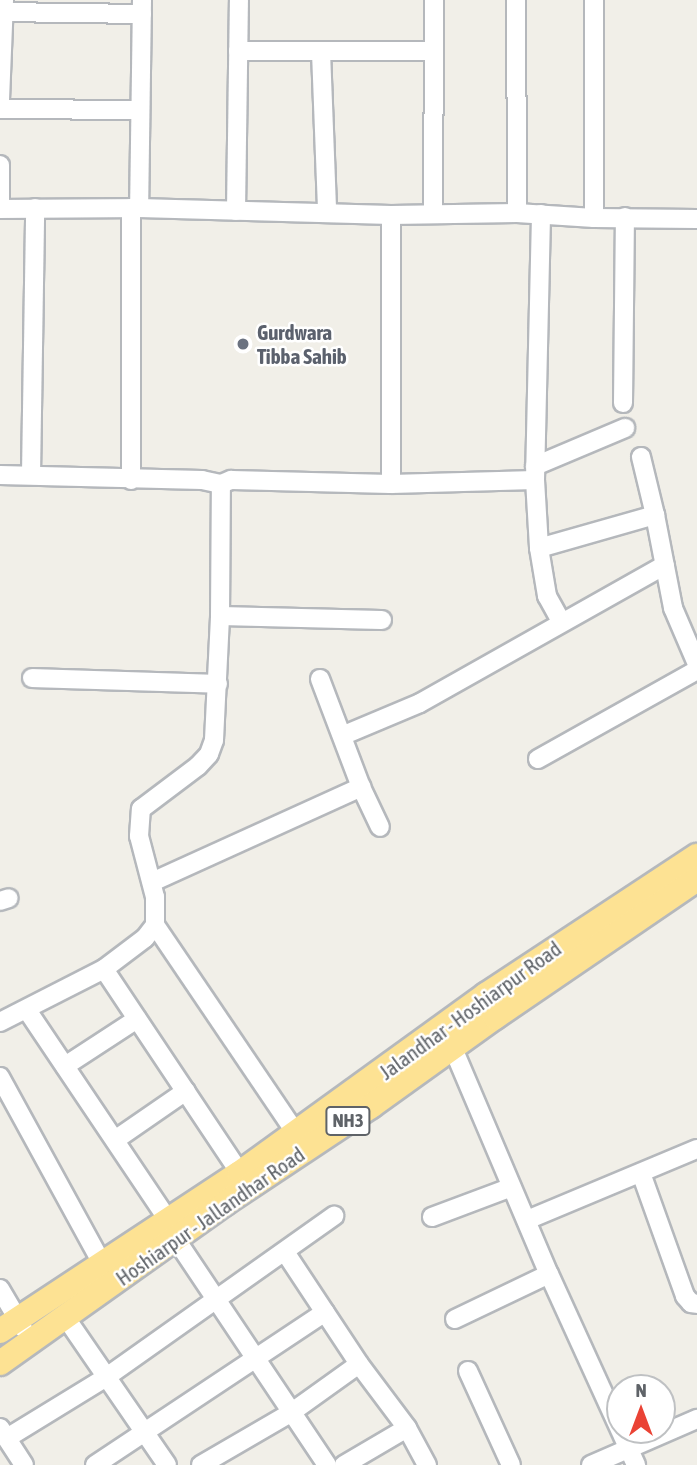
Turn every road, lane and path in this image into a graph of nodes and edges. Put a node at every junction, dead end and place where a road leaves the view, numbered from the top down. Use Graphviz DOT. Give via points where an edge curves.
graph roads {
  1 [pos="239,0"];
  2 [pos="434,0"];
  3 [pos="516,0"];
  4 [pos="594,0"];
  5 [pos="142,7"];
  6 [pos="3,8"];
  7 [pos="238,51"];
  8 [pos="434,51"];
  9 [pos="321,52"];
  10 [pos="0,100"];
  11 [pos="0,109"];
  12 [pos="138,110"];
  13 [pos="0,165"];
  14 [pos="35,208"];
  15 [pos="135,208"];
  16 [pos="0,209"];
  17 [pos="236,211"];
  18 [pos="327,211"];
  19 [pos="433,213"];
  20 [pos="517,213"];
  21 [pos="541,214"];
  22 [pos="391,215"];
  23 [pos="625,217"];
  24 [pos="594,218"];
  25 [pos="697,219"];
  26 [pos="623,403"];
  27 [pos="625,428"];
  28 [pos="641,457"];
  29 [pos="535,473"];
  30 [pos="0,475"];
  31 [pos="31,475"];
  32 [pos="131,480"];
  33 [pos="221,484"];
  34 [pos="391,484"];
  35 [pos="655,515"];
  36 [pos="539,548"];
  37 [pos="665,565"];
  38 [pos="220,616"];
  39 [pos="382,620"];
  40 [pos="561,621"];
  41 [pos="697,664"];
  42 [pos="697,670"];
  43 [pos="32,678"];
  44 [pos="320,678"];
  45 [pos="218,684"];
  46 [pos="344,735"];
  47 [pos="538,759"];
  48 [pos="361,787"];
  49 [pos="380,827"];
  50 [pos="697,856"];
  51 [pos="697,879"];
  52 [pos="152,881"];
  53 [pos="155,925"];
  54 [pos="104,969"];
  55 [pos="27,1010"];
  56 [pos="138,1019"];
  57 [pos="0,1021"];
  58 [pos="452,1046"];
  59 [pos="65,1066"];
  60 [pos="0,1077"];
  61 [pos="186,1091"];
  62 [pos="115,1140"];
  63 [pos="301,1140"];
  64 [pos="697,1149"];
  65 [pos="240,1172"];
  66 [pos="641,1173"];
  67 [pos="512,1187"];
  68 [pos="334,1216"];
  69 [pos="432,1217"];
  70 [pos="527,1220"];
  71 [pos="171,1229"];
  72 [pos="285,1252"];
  73 [pos="102,1263"];
  74 [pos="549,1274"];
  75 [pos="0,1289"];
  76 [pos="216,1301"];
  77 [pos="697,1304"];
  78 [pos="325,1312"];
  79 [pos="66,1318"];
  80 [pos="455,1319"];
  81 [pos="8,1324"];
  82 [pos="31,1342"];
  83 [pos="256,1358"];
  84 [pos="0,1363"];
  85 [pos="359,1364"];
  86 [pos="468,1371"];
  87 [pos="105,1378"];
  88 [pos="292,1412"];
  89 [pos="697,1419"];
  90 [pos="407,1428"];
  91 [pos="144,1431"];
  92 [pos="3,1433"];
  93 [pos="632,1457"];
  94 [pos="24,1465"];
  95 [pos="95,1465"];
  96 [pos="167,1465"];
  97 [pos="201,1465"];
  98 [pos="327,1465"];
  99 [pos="344,1465"];
  100 [pos="427,1465"];
  101 [pos="511,1465"];
  102 [pos="591,1465"];
  1 -- 7 [label="street"];
  2 -- 8 [label="street"];
  3 -- 20 [label="street"];
  4 -- 24 [label="street"];
  5 -- 6 [label="street"];
  5 -- 12 [label="street"];
  6 -- 10 [label="street"];
  7 -- 9 [label="street"];
  7 -- 17 [label="street"];
  8 -- 9 [label="street"];
  8 -- 19 [label="street"];
  9 -- 18 [label="street"];
  11 -- 12 [label="street"];
  12 -- 15 [label="street"];
  13 -- 16 [label="street"];
  14 -- 15 [label="street"];
  14 -- 16 [label="street"];
  14 -- 31 [label="street"];
  15 -- 17 [label="street"];
  15 -- 32 [label="street"];
  17 -- 18 [label="street"];
  18 -- 22 [label="street"];
  19 -- 20 [label="street"];
  19 -- 22 [label="street"];
  20 -- 21 [label="street"];
  21 -- 24 [label="street"];
  21 -- 29 [label="street"];
  22 -- 34 [label="street"];
  23 -- 24 [label="street"];
  23 -- 25 [label="street"];
  23 -- 26 [label="street"];
  27 -- 29 [label="street"];
  28 -- 35 [label="street"];
  29 -- 34 [label="street"];
  29 -- 36 [label="street"];
  30 -- 31 [label="street"];
  31 -- 32 [label="street"];
  32 -- 33 [label="street"];
  33 -- 34 [label="street" via="232,480"];
  33 -- 38 [label="street"];
  35 -- 36 [label="street"];
  35 -- 37 [label="street"];
  36 -- 40 [label="street" via="547,596"];
  37 -- 40 [label="street"];
  37 -- 41 [label="street" via="673,608"];
  38 -- 39 [label="street"];
  38 -- 45 [label="street"];
  40 -- 46 [label="street" via="420,703"];
  42 -- 47 [label="street"];
  43 -- 45 [label="street"];
  44 -- 46 [label="street"];
  45 -- 52 [label="street" via="209,754 185,778 141,809 139,836"];
  46 -- 48 [label="street"];
  48 -- 49 [label="street"];
  48 -- 52 [label="street"];
  50 -- 63 [label="highway, Jalandhar - Hoshiarpur Road / NH3" via="486,995 364,1086"];
  51 -- 58 [label="highway, Hoshiarpur - Jallandhar Road / NH3"];
  52 -- 53 [label="street"];
  53 -- 54 [label="street"];
  53 -- 63 [label="street"];
  54 -- 55 [label="street"];
  54 -- 56 [label="street"];
  55 -- 57 [label="street"];
  55 -- 59 [label="street"];
  56 -- 59 [label="street"];
  56 -- 61 [label="street"];
  58 -- 63 [label="highway, Hoshiarpur - Jallandhar Road / NH3" via="371,1106"];
  58 -- 67 [label="street"];
  59 -- 62 [label="street"];
  60 -- 73 [label="street"];
  61 -- 62 [label="street"];
  61 -- 65 [label="street"];
  62 -- 71 [label="street"];
  63 -- 65 [label="highway, Jalandhar - Hoshiarpur Road / NH3"];
  63 -- 71 [label="highway, Hoshiarpur - Jallandhar Road / NH3"];
  64 -- 66 [label="street"];
  65 -- 71 [label="highway, Jalandhar - Hoshiarpur Road / NH3"];
  66 -- 70 [label="street"];
  66 -- 77 [label="street" via="685,1296"];
  67 -- 69 [label="street"];
  67 -- 70 [label="street"];
  68 -- 72 [label="street"];
  70 -- 74 [label="street"];
  71 -- 73 [label="highway, Jalandhar - Hoshiarpur Road / NH3"];
  71 -- 76 [label="street"];
  71 -- 79 [label="highway, Hoshiarpur - Jallandhar Road / NH3"];
  72 -- 76 [label="street"];
  72 -- 78 [label="street"];
  73 -- 81 [label="highway, Jalandhar - Hoshiarpur Road / NH3"];
  74 -- 80 [label="street"];
  74 -- 93 [label="street"];
  75 -- 81 [label="street"];
  76 -- 83 [label="street"];
  76 -- 87 [label="street"];
  78 -- 83 [label="street"];
  78 -- 85 [label="street"];
  79 -- 82 [label="highway, Hoshiarpur - Jallandhar Road / NH3"];
  79 -- 87 [label="street"];
  81 -- 82 [label="street"];
  82 -- 84 [label="highway, Hoshiarpur - Jallandhar Road / NH3"];
  83 -- 88 [label="street"];
  83 -- 91 [label="street"];
  85 -- 88 [label="street"];
  85 -- 90 [label="street"];
  86 -- 101 [label="street"];
  87 -- 91 [label="street"];
  87 -- 92 [label="street"];
  88 -- 97 [label="street"];
  88 -- 98 [label="street"];
  89 -- 93 [label="street"];
  90 -- 99 [label="street"];
  90 -- 100 [label="street"];
  91 -- 95 [label="street"];
  91 -- 96 [label="street"];
  92 -- 94 [label="street"];
  93 -- 102 [label="street"];
}
